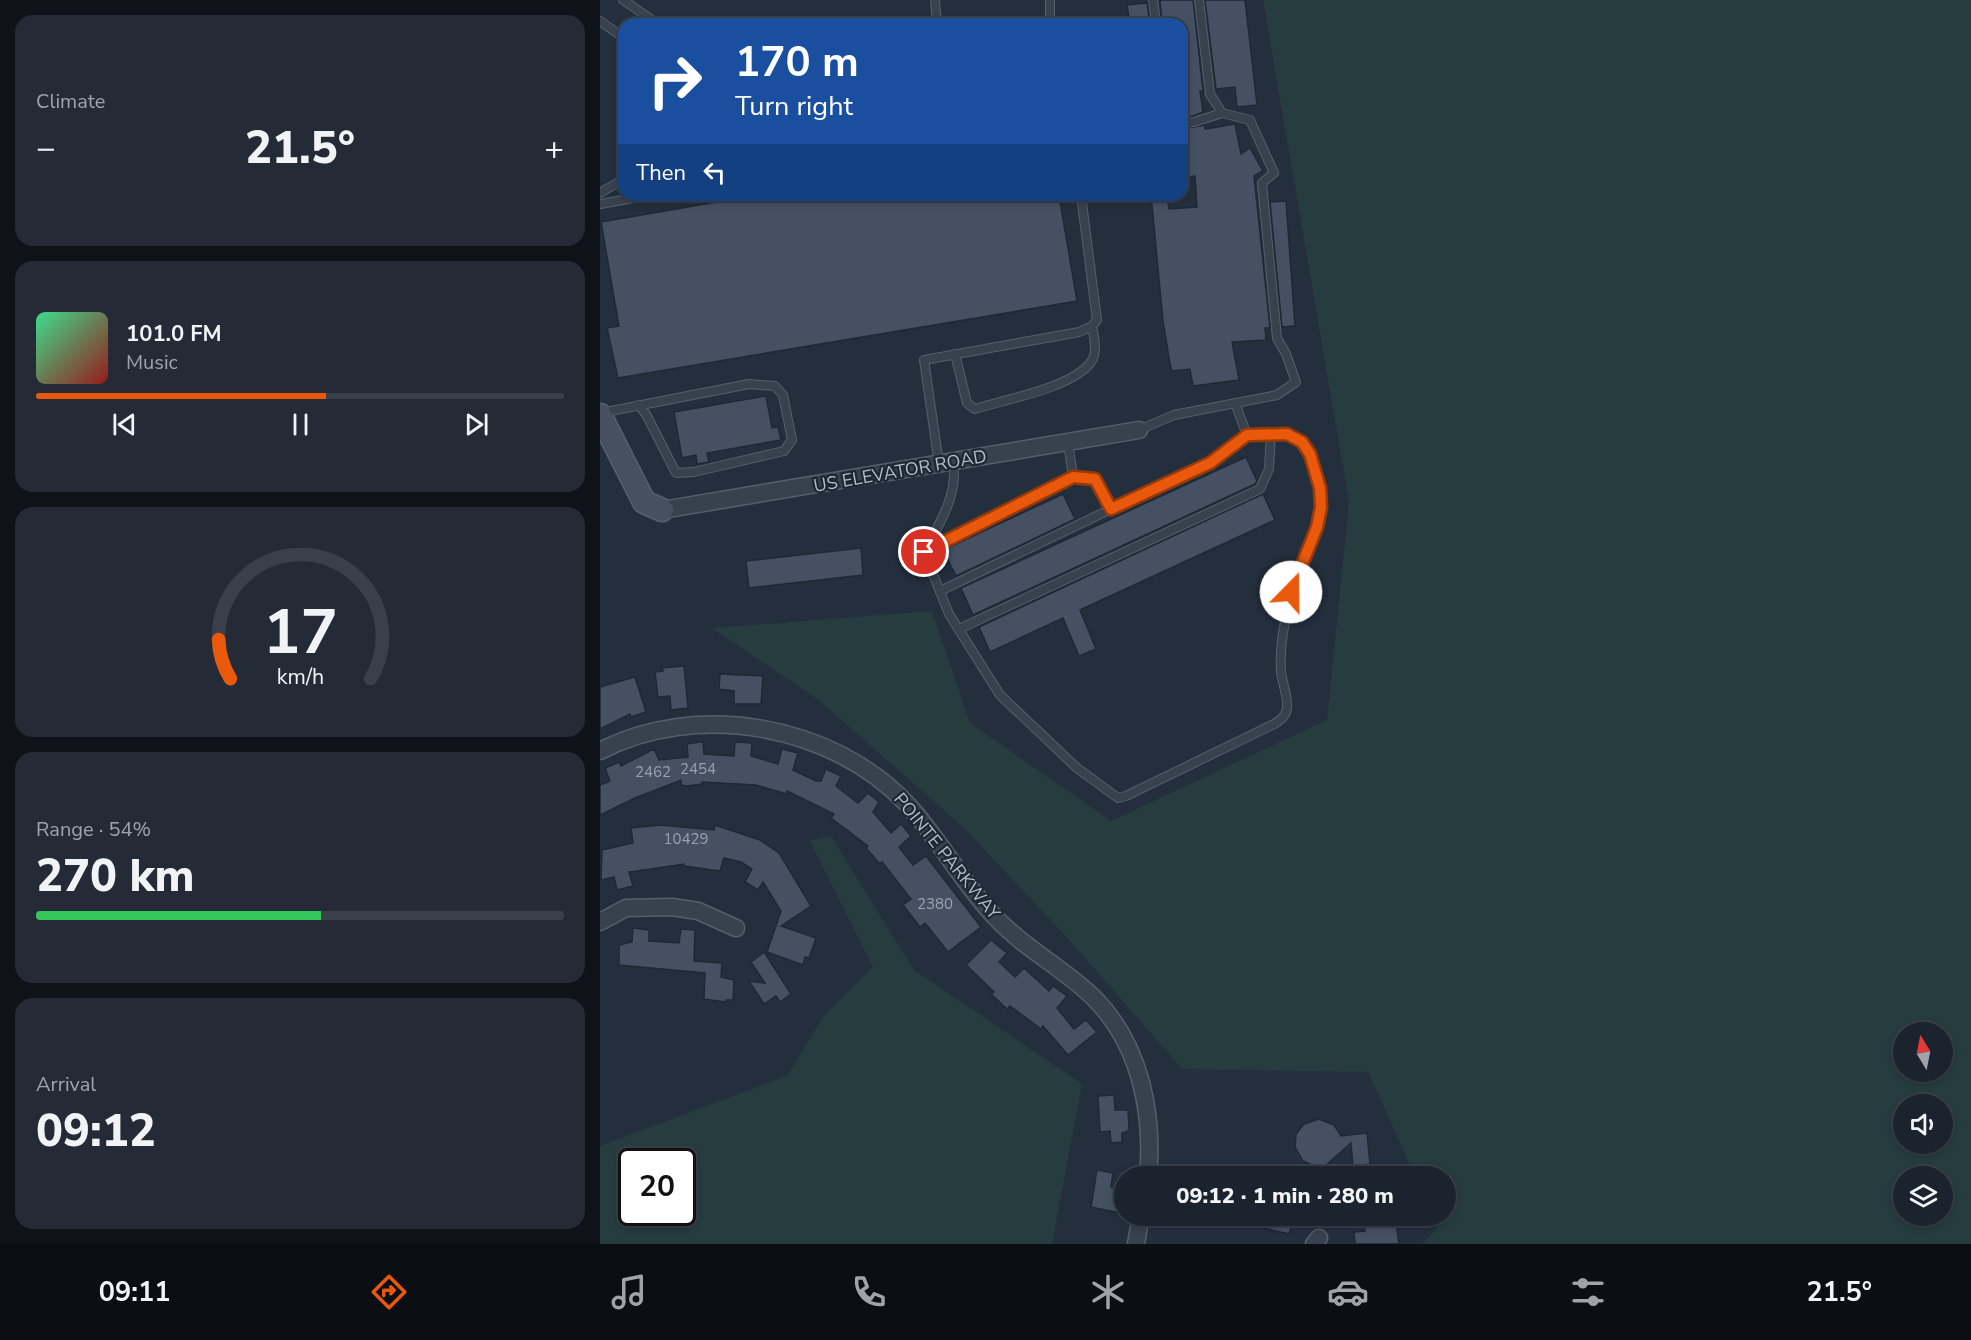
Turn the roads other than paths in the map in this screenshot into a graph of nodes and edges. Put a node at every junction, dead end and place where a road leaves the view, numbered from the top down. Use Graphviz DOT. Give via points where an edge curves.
graph roads {
  1 [pos="623,0"];
  2 [pos="935,0"];
  3 [pos="1050,0"];
  4 [pos="1153,0"];
  5 [pos="1198,0"];
  6 [pos="649,18"];
  7 [pos="936,18"];
  8 [pos="1050,18"];
  9 [pos="1155,18"];
  10 [pos="600,21"];
  11 [pos="618,34"];
  12 [pos="1222,113"];
  13 [pos="1188,122"];
  14 [pos="618,182"];
  15 [pos="600,193"];
  16 [pos="618,201"];
  17 [pos="1082,201"];
  18 [pos="600,204"];
  19 [pos="1092,326"];
  20 [pos="955,354"];
  21 [pos="1235,403"];
  22 [pos="639,405"];
  23 [pos="600,414"];
  24 [pos="1138,430"];
  25 [pos="1271,434"];
  26 [pos="1247,435"];
  27 [pos="1068,442"];
  28 [pos="946,463"];
  29 [pos="1073,477"];
  30 [pos="1111,509"];
  31 [pos="662,510"];
  32 [pos="924,552"];
  33 [pos="940,591"];
  34 [pos="959,629"];
  35 [pos="600,751"];
  36 [pos="600,922"];
  37 [pos="736,928"];
  38 [pos="1148,1166"];
  39 [pos="1139,1226"];
  40 [pos="1136,1244"];
  1 -- 6 [label="lane"];
  2 -- 7 [label="lane"];
  3 -- 8 [label="lane"];
  4 -- 9 [label="lane"];
  5 -- 12 [label="lane" via="1209,93"];
  10 -- 11 [label="lane"];
  12 -- 13 [label="lane"];
  12 -- 21 [label="lane" via="1250,120 1274,173 1262,183 1277,338 1296,382 1277,395"];
  14 -- 15 [label="lane"];
  16 -- 18 [label="lane"];
  17 -- 19 [label="lane" via="1097,320"];
  19 -- 20 [label="lane" via="1079,332"];
  19 -- 20 [label="lane" via="1092,361 1073,378 975,409 967,403"];
  20 -- 28 [label="lane" via="924,360"];
  21 -- 24 [label="lane" via="1174,415"];
  21 -- 26 [label="lane"];
  22 -- 22 [label="lane" via="676,473 784,451 792,440 783,395 775,386 749,384"];
  22 -- 23 [label="lane"];
  23 -- 31 [label="street" via="644,502"];
  24 -- 27 [label="street, US ELEVATOR ROAD"];
  25 -- 26 [label="lane"];
  25 -- 34 [label="lane" via="1269,469 1260,489"];
  25 -- 34 [label="lane" via="1287,434 1302,442 1315,469 1321,507 1291,592 1282,639 1281,671 1288,708 1284,718 1118,798 1077,768 1000,695"];
  26 -- 30 [label="lane" via="1210,463"];
  27 -- 28 [label="street, US ELEVATOR ROAD"];
  27 -- 29 [label="lane"];
  28 -- 31 [label="street, US ELEVATOR ROAD"];
  28 -- 32 [label="lane" via="956,477 941,521"];
  29 -- 30 [label="lane" via="1095,479"];
  29 -- 32 [label="lane"];
  30 -- 33 [label="lane"];
  32 -- 33 [label="lane"];
  33 -- 34 [label="lane"];
  35 -- 38 [label="street, POINTE PARKWAY" via="665,730 749,726 785,733 823,747 860,766 892,790 918,816 977,899 1001,924 1095,999 1125,1038 1147,1108"];
  36 -- 37 [label="street" via="626,908 672,907 698,911"];
  39 -- 40 [label="street"];
}
